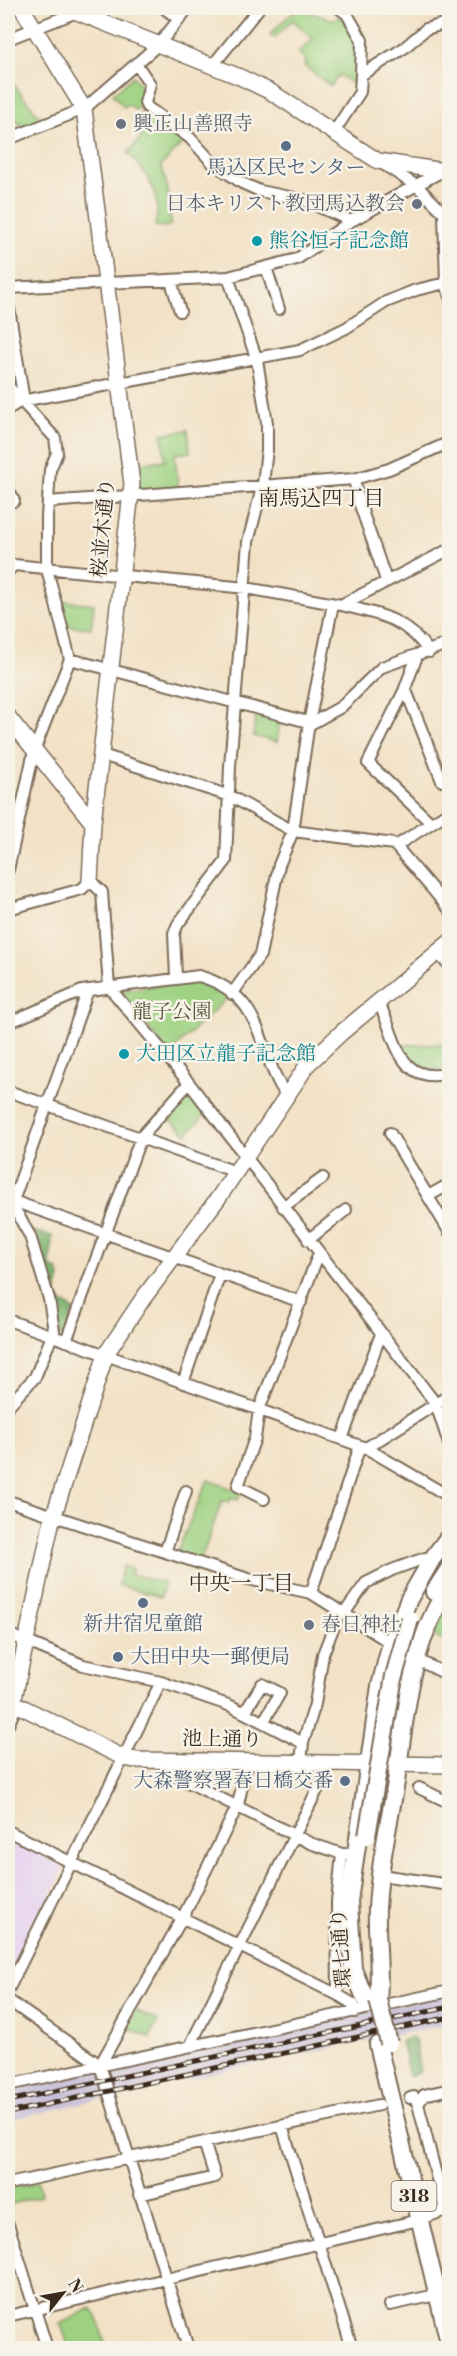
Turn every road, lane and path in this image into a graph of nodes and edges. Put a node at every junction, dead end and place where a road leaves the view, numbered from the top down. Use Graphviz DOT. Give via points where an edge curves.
graph roads {
  1 [pos="22,8"];
  2 [pos="164,8"];
  3 [pos="188,8"];
  4 [pos="259,8"];
  5 [pos="77,9"];
  6 [pos="346,10"];
  7 [pos="179,19"];
  8 [pos="450,22"];
  9 [pos="35,29"];
  10 [pos="8,39"];
  11 [pos="159,44"];
  12 [pos="137,64"];
  13 [pos="213,65"];
  14 [pos="361,75"];
  15 [pos="84,109"];
  16 [pos="334,132"];
  17 [pos="8,139"];
  18 [pos="378,160"];
  19 [pos="448,170"];
  20 [pos="417,187"];
  21 [pos="447,216"];
  22 [pos="351,221"];
  23 [pos="266,267"];
  24 [pos="228,277"];
  25 [pos="171,281"];
  26 [pos="448,282"];
  27 [pos="108,284"];
  28 [pos="8,288"];
  29 [pos="450,297"];
  30 [pos="8,302"];
  31 [pos="279,309"];
  32 [pos="180,311"];
  33 [pos="257,360"];
  34 [pos="120,385"];
  35 [pos="8,386"];
  36 [pos="23,401"];
  37 [pos="8,410"];
  38 [pos="450,442"];
  39 [pos="354,479"];
  40 [pos="263,484"];
  41 [pos="8,489"];
  42 [pos="131,496"];
  43 [pos="14,501"];
  44 [pos="48,502"];
  45 [pos="450,549"];
  46 [pos="47,569"];
  47 [pos="8,571"];
  48 [pos="122,575"];
  49 [pos="387,580"];
  50 [pos="246,588"];
  51 [pos="337,605"];
  52 [pos="450,643"];
  53 [pos="429,652"];
  54 [pos="417,656"];
  55 [pos="70,659"];
  56 [pos="111,670"];
  57 [pos="405,688"];
  58 [pos="235,704"];
  59 [pos="8,717"];
  60 [pos="309,723"];
  61 [pos="34,751"];
  62 [pos="102,755"];
  63 [pos="442,781"];
  64 [pos="230,796"];
  65 [pos="450,811"];
  66 [pos="93,823"];
  67 [pos="431,823"];
  68 [pos="293,831"];
  69 [pos="396,846"];
  70 [pos="8,870"];
  71 [pos="90,881"];
  72 [pos="8,909"];
  73 [pos="450,910"];
  74 [pos="450,942"];
  75 [pos="436,953"];
  76 [pos="450,965"];
  77 [pos="176,977"];
  78 [pos="109,987"];
  79 [pos="88,990"];
  80 [pos="232,994"];
  81 [pos="378,1002"];
  82 [pos="8,1023"];
  83 [pos="450,1073"];
  84 [pos="189,1083"];
  85 [pos="8,1091"];
  86 [pos="286,1095"];
  87 [pos="47,1105"];
  88 [pos="390,1133"];
  89 [pos="141,1137"];
  90 [pos="245,1158"];
  91 [pos="236,1172"];
  92 [pos="323,1179"];
  93 [pos="450,1184"];
  94 [pos="428,1196"];
  95 [pos="9,1202"];
  96 [pos="283,1208"];
  97 [pos="346,1210"];
  98 [pos="104,1233"];
  99 [pos="450,1233"];
  100 [pos="308,1240"];
  101 [pos="319,1253"];
  102 [pos="173,1257"];
  103 [pos="220,1274"];
  104 [pos="301,1302"];
  105 [pos="8,1320"];
  106 [pos="381,1334"];
  107 [pos="53,1336"];
  108 [pos="66,1341"];
  109 [pos="106,1354"];
  110 [pos="183,1383"];
  111 [pos="450,1395"];
  112 [pos="436,1404"];
  113 [pos="8,1406"];
  114 [pos="259,1410"];
  115 [pos="342,1439"];
  116 [pos="363,1447"];
  117 [pos="450,1447"];
  118 [pos="186,1491"];
  119 [pos="450,1497"];
  120 [pos="264,1499"];
  121 [pos="8,1501"];
  122 [pos="54,1516"];
  123 [pos="450,1535"];
  124 [pos="450,1551"];
  125 [pos="165,1552"];
  126 [pos="432,1559"];
  127 [pos="450,1568"];
  128 [pos="450,1584"];
  129 [pos="311,1593"];
  130 [pos="341,1612"];
  131 [pos="414,1621"];
  132 [pos="8,1634"];
  133 [pos="26,1641"];
  134 [pos="391,1643"];
  135 [pos="416,1659"];
  136 [pos="450,1676"];
  137 [pos="382,1677"];
  138 [pos="161,1682"];
  139 [pos="410,1682"];
  140 [pos="10,1701"];
  141 [pos="246,1712"];
  142 [pos="264,1721"];
  143 [pos="375,1721"];
  144 [pos="403,1724"];
  145 [pos="8,1725"];
  146 [pos="303,1743"];
  147 [pos="124,1758"];
  148 [pos="165,1761"];
  149 [pos="247,1762"];
  150 [pos="301,1762"];
  151 [pos="331,1762"];
  152 [pos="368,1763"];
  153 [pos="398,1763"];
  154 [pos="450,1765"];
  155 [pos="419,1788"];
  156 [pos="450,1803"];
  157 [pos="238,1805"];
  158 [pos="8,1831"];
  159 [pos="294,1834"];
  160 [pos="348,1854"];
  161 [pos="71,1861"];
  162 [pos="380,1875"];
  163 [pos="450,1885"];
  164 [pos="182,1917"];
  165 [pos="240,1946"];
  166 [pos="8,1990"];
  167 [pos="450,1991"];
  168 [pos="343,1993"];
  169 [pos="8,2000"];
  170 [pos="363,2005"];
  171 [pos="190,2046"];
  172 [pos="100,2065"];
  173 [pos="8,2085"];
  174 [pos="450,2089"];
  175 [pos="379,2104"];
  176 [pos="282,2126"];
  177 [pos="204,2142"];
  178 [pos="127,2158"];
  179 [pos="8,2184"];
  180 [pos="139,2195"];
  181 [pos="436,2214"];
  182 [pos="8,2224"];
  183 [pos="318,2243"];
  184 [pos="166,2278"];
  185 [pos="443,2299"];
  186 [pos="390,2305"];
  187 [pos="34,2309"];
  188 [pos="8,2316"];
  189 [pos="450,2347"];
  190 [pos="47,2349"];
  191 [pos="188,2349"];
  192 [pos="352,2349"];
  1 -- 9 [label="street"];
  2 -- 7 [label="street"];
  3 -- 7 [label="street"];
  4 -- 13 [label="street"];
  5 -- 9 [label="street"];
  5 -- 11 [label="street"];
  6 -- 14 [label="street" via="362,40"];
  7 -- 11 [label="street"];
  8 -- 14 [label="street" via="426,29"];
  9 -- 10 [label="street"];
  9 -- 15 [label="street"];
  11 -- 12 [label="street"];
  11 -- 13 [label="street"];
  12 -- 15 [label="street"];
  12 -- 22 [label="street" via="150,84 147,107 190,138 225,171 260,191 304,200"];
  13 -- 16 [label="street" via="271,92"];
  14 -- 16 [label="street" via="360,92"];
  15 -- 17 [label="street"];
  15 -- 27 [label="street, 桜並木通り"];
  16 -- 18 [label="street"];
  18 -- 19 [label="street"];
  18 -- 20 [label="street"];
  19 -- 20 [label="street"];
  20 -- 21 [label="street"];
  20 -- 22 [label="street"];
  21 -- 26 [label="street"];
  22 -- 23 [label="street" via="297,259"];
  23 -- 24 [label="street"];
  23 -- 31 [label="street"];
  24 -- 25 [label="street"];
  24 -- 33 [label="street"];
  25 -- 27 [label="street"];
  25 -- 32 [label="street"];
  26 -- 29 [label="street"];
  26 -- 33 [label="street" via="386,302 300,351"];
  27 -- 28 [label="street"];
  27 -- 34 [label="street, 桜並木通り"];
  30 -- 36 [label="street"];
  33 -- 34 [label="street"];
  33 -- 40 [label="street" via="267,423"];
  34 -- 36 [label="street"];
  34 -- 42 [label="street, 桜並木通り"];
  35 -- 36 [label="street"];
  36 -- 37 [label="street"];
  36 -- 44 [label="street" via="55,438 57,453 50,470"];
  38 -- 39 [label="street" via="389,469"];
  39 -- 40 [label="street"];
  39 -- 49 [label="street"];
  40 -- 42 [label="street"];
  40 -- 50 [label="street" via="248,542"];
  41 -- 43 [label="street"];
  42 -- 44 [label="street"];
  42 -- 48 [label="street, 桜並木通り"];
  44 -- 46 [label="street"];
  45 -- 49 [label="street"];
  46 -- 47 [label="street" via="14,566"];
  46 -- 48 [label="street"];
  46 -- 55 [label="street"];
  48 -- 50 [label="street"];
  48 -- 56 [label="street, 桜並木通り"];
  49 -- 51 [label="street"];
  50 -- 51 [label="street"];
  50 -- 58 [label="street"];
  51 -- 53 [label="street" via="390,617 417,635"];
  51 -- 60 [label="street"];
  52 -- 53 [label="street"];
  53 -- 54 [label="street"];
  54 -- 57 [label="street"];
  54 -- 60 [label="street" via="382,667 341,707"];
  55 -- 56 [label="street"];
  55 -- 61 [label="street"];
  56 -- 58 [label="street"];
  56 -- 62 [label="street, 桜並木通り"];
  57 -- 63 [label="street"];
  57 -- 67 [label="street" via="368,763"];
  58 -- 60 [label="street"];
  58 -- 64 [label="street"];
  59 -- 61 [label="street"];
  60 -- 68 [label="street"];
  61 -- 66 [label="street"];
  61 -- 70 [label="street"];
  62 -- 64 [label="street"];
  62 -- 66 [label="street, 桜並木通り"];
  64 -- 68 [label="street"];
  64 -- 77 [label="street" via="226,861 177,924"];
  65 -- 67 [label="street"];
  66 -- 71 [label="street, 桜並木通り"];
  67 -- 69 [label="street"];
  68 -- 69 [label="street"];
  68 -- 80 [label="street" via="279,865 260,955"];
  69 -- 73 [label="street"];
  71 -- 72 [label="street" via="82,890"];
  71 -- 78 [label="street" via="102,892"];
  74 -- 75 [label="street"];
  75 -- 76 [label="street"];
  75 -- 81 [label="street"];
  77 -- 78 [label="street"];
  77 -- 80 [label="street" via="214,980"];
  78 -- 79 [label="street"];
  78 -- 84 [label="street"];
  79 -- 82 [label="street"];
  79 -- 87 [label="street"];
  80 -- 86 [label="street" via="256,1020"];
  81 -- 83 [label="street" via="390,1025 396,1051 408,1066 432,1076"];
  81 -- 86 [label="street" via="315,1058"];
  84 -- 89 [label="street"];
  84 -- 90 [label="street"];
  85 -- 87 [label="street"];
  86 -- 90 [label="street"];
  87 -- 89 [label="street"];
  87 -- 95 [label="street"];
  88 -- 94 [label="street"];
  89 -- 91 [label="street"];
  89 -- 98 [label="street"];
  90 -- 91 [label="street"];
  90 -- 96 [label="street"];
  91 -- 102 [label="street"];
  92 -- 96 [label="street"];
  93 -- 94 [label="street"];
  94 -- 99 [label="street"];
  95 -- 98 [label="street"];
  95 -- 107 [label="street" via="30,1236 49,1299"];
  96 -- 100 [label="street"];
  97 -- 100 [label="street"];
  98 -- 102 [label="street"];
  98 -- 108 [label="street"];
  100 -- 101 [label="street"];
  101 -- 104 [label="street"];
  101 -- 106 [label="street"];
  102 -- 103 [label="street"];
  102 -- 109 [label="street"];
  103 -- 104 [label="street"];
  103 -- 110 [label="street"];
  104 -- 114 [label="street"];
  105 -- 107 [label="street"];
  106 -- 112 [label="street"];
  106 -- 115 [label="street"];
  107 -- 108 [label="street"];
  107 -- 113 [label="street" via="34,1377"];
  108 -- 109 [label="street"];
  109 -- 110 [label="street"];
  109 -- 122 [label="street"];
  110 -- 114 [label="street"];
  111 -- 112 [label="street"];
  112 -- 116 [label="street"];
  112 -- 117 [label="street"];
  114 -- 115 [label="street"];
  114 -- 120 [label="street" via="255,1438 238,1486"];
  115 -- 116 [label="street"];
  116 -- 119 [label="street"];
  116 -- 129 [label="street"];
  118 -- 125 [label="street"];
  121 -- 122 [label="street"];
  122 -- 125 [label="street"];
  122 -- 133 [label="street"];
  123 -- 126 [label="main road"];
  124 -- 131 [label="main road, 環七通り / 318" via="429,1581"];
  125 -- 129 [label="street" via="248,1580"];
  126 -- 130 [label="street" via="392,1570 366,1583"];
  126 -- 134 [label="main road" via="409,1599"];
  127 -- 131 [label="main road, 環七通り / 318"];
  128 -- 135 [label="main road" via="429,1622"];
  129 -- 130 [label="street"];
  130 -- 134 [label="street"];
  130 -- 146 [label="street" via="332,1625 323,1654 315,1704"];
  131 -- 170 [label="main road, 環七通り / 318" via="372,1836 368,1920 371,1964"];
  132 -- 133 [label="street"];
  133 -- 138 [label="street" via="83,1665"];
  133 -- 140 [label="street"];
  134 -- 137 [label="main road"];
  135 -- 136 [label="street"];
  135 -- 139 [label="main road"];
  137 -- 139 [label="street" via="398,1674"];
  137 -- 143 [label="main road"];
  138 -- 141 [label="street"];
  138 -- 147 [label="street"];
  139 -- 144 [label="main road"];
  140 -- 145 [label="street" via="13,1714"];
  140 -- 147 [label="street, 池上通り"];
  141 -- 142 [label="street"];
  141 -- 142 [label="street" via="262,1684 280,1693"];
  142 -- 146 [label="street"];
  143 -- 144 [label="street" via="388,1729"];
  143 -- 152 [label="main road"];
  144 -- 153 [label="main road"];
  146 -- 150 [label="street"];
  147 -- 148 [label="street, 池上通り"];
  147 -- 161 [label="street"];
  148 -- 149 [label="street, 池上通り"];
  148 -- 157 [label="street" via="172,1774"];
  149 -- 150 [label="street, 池上通り"];
  149 -- 157 [label="street"];
  150 -- 151 [label="street, 池上通り"];
  151 -- 152 [label="street, 池上通り"];
  151 -- 159 [label="street"];
  152 -- 153 [label="street, 池上通り"];
  152 -- 160 [label="main road"];
  153 -- 154 [label="street, 池上通り"];
  153 -- 162 [label="main road"];
  155 -- 156 [label="street"];
  157 -- 159 [label="street"];
  157 -- 164 [label="street"];
  158 -- 161 [label="street"];
  159 -- 160 [label="street"];
  159 -- 165 [label="street"];
  160 -- 168 [label="street" via="337,1902"];
  160 -- 170 [label="main road" via="350,1945"];
  161 -- 164 [label="street"];
  161 -- 166 [label="street"];
  162 -- 163 [label="street"];
  162 -- 170 [label="main road" via="377,1908 381,1969"];
  164 -- 165 [label="street"];
  164 -- 172 [label="street"];
  165 -- 168 [label="street"];
  165 -- 171 [label="street"];
  167 -- 170 [label="street"];
  168 -- 170 [label="street"];
  169 -- 172 [label="street"];
  170 -- 171 [label="street"];
  170 -- 181 [label="main road, 環七通り / 318" via="383,2044"];
  171 -- 172 [label="street"];
  172 -- 173 [label="street"];
  172 -- 178 [label="street"];
  174 -- 181 [label="street" via="414,2101"];
  175 -- 176 [label="street"];
  176 -- 177 [label="street"];
  176 -- 183 [label="street"];
  177 -- 178 [label="street"];
  177 -- 180 [label="street" via="215,2177"];
  178 -- 179 [label="street"];
  178 -- 180 [label="street"];
  180 -- 184 [label="street"];
  181 -- 183 [label="street"];
  181 -- 185 [label="main road, 環七通り / 318"];
  182 -- 187 [label="street"];
  183 -- 184 [label="street"];
  183 -- 192 [label="street"];
  184 -- 187 [label="street"];
  184 -- 191 [label="street"];
  185 -- 186 [label="street"];
  185 -- 189 [label="main road, 環七通り / 318"];
  187 -- 188 [label="street"];
  187 -- 190 [label="street"];
}
